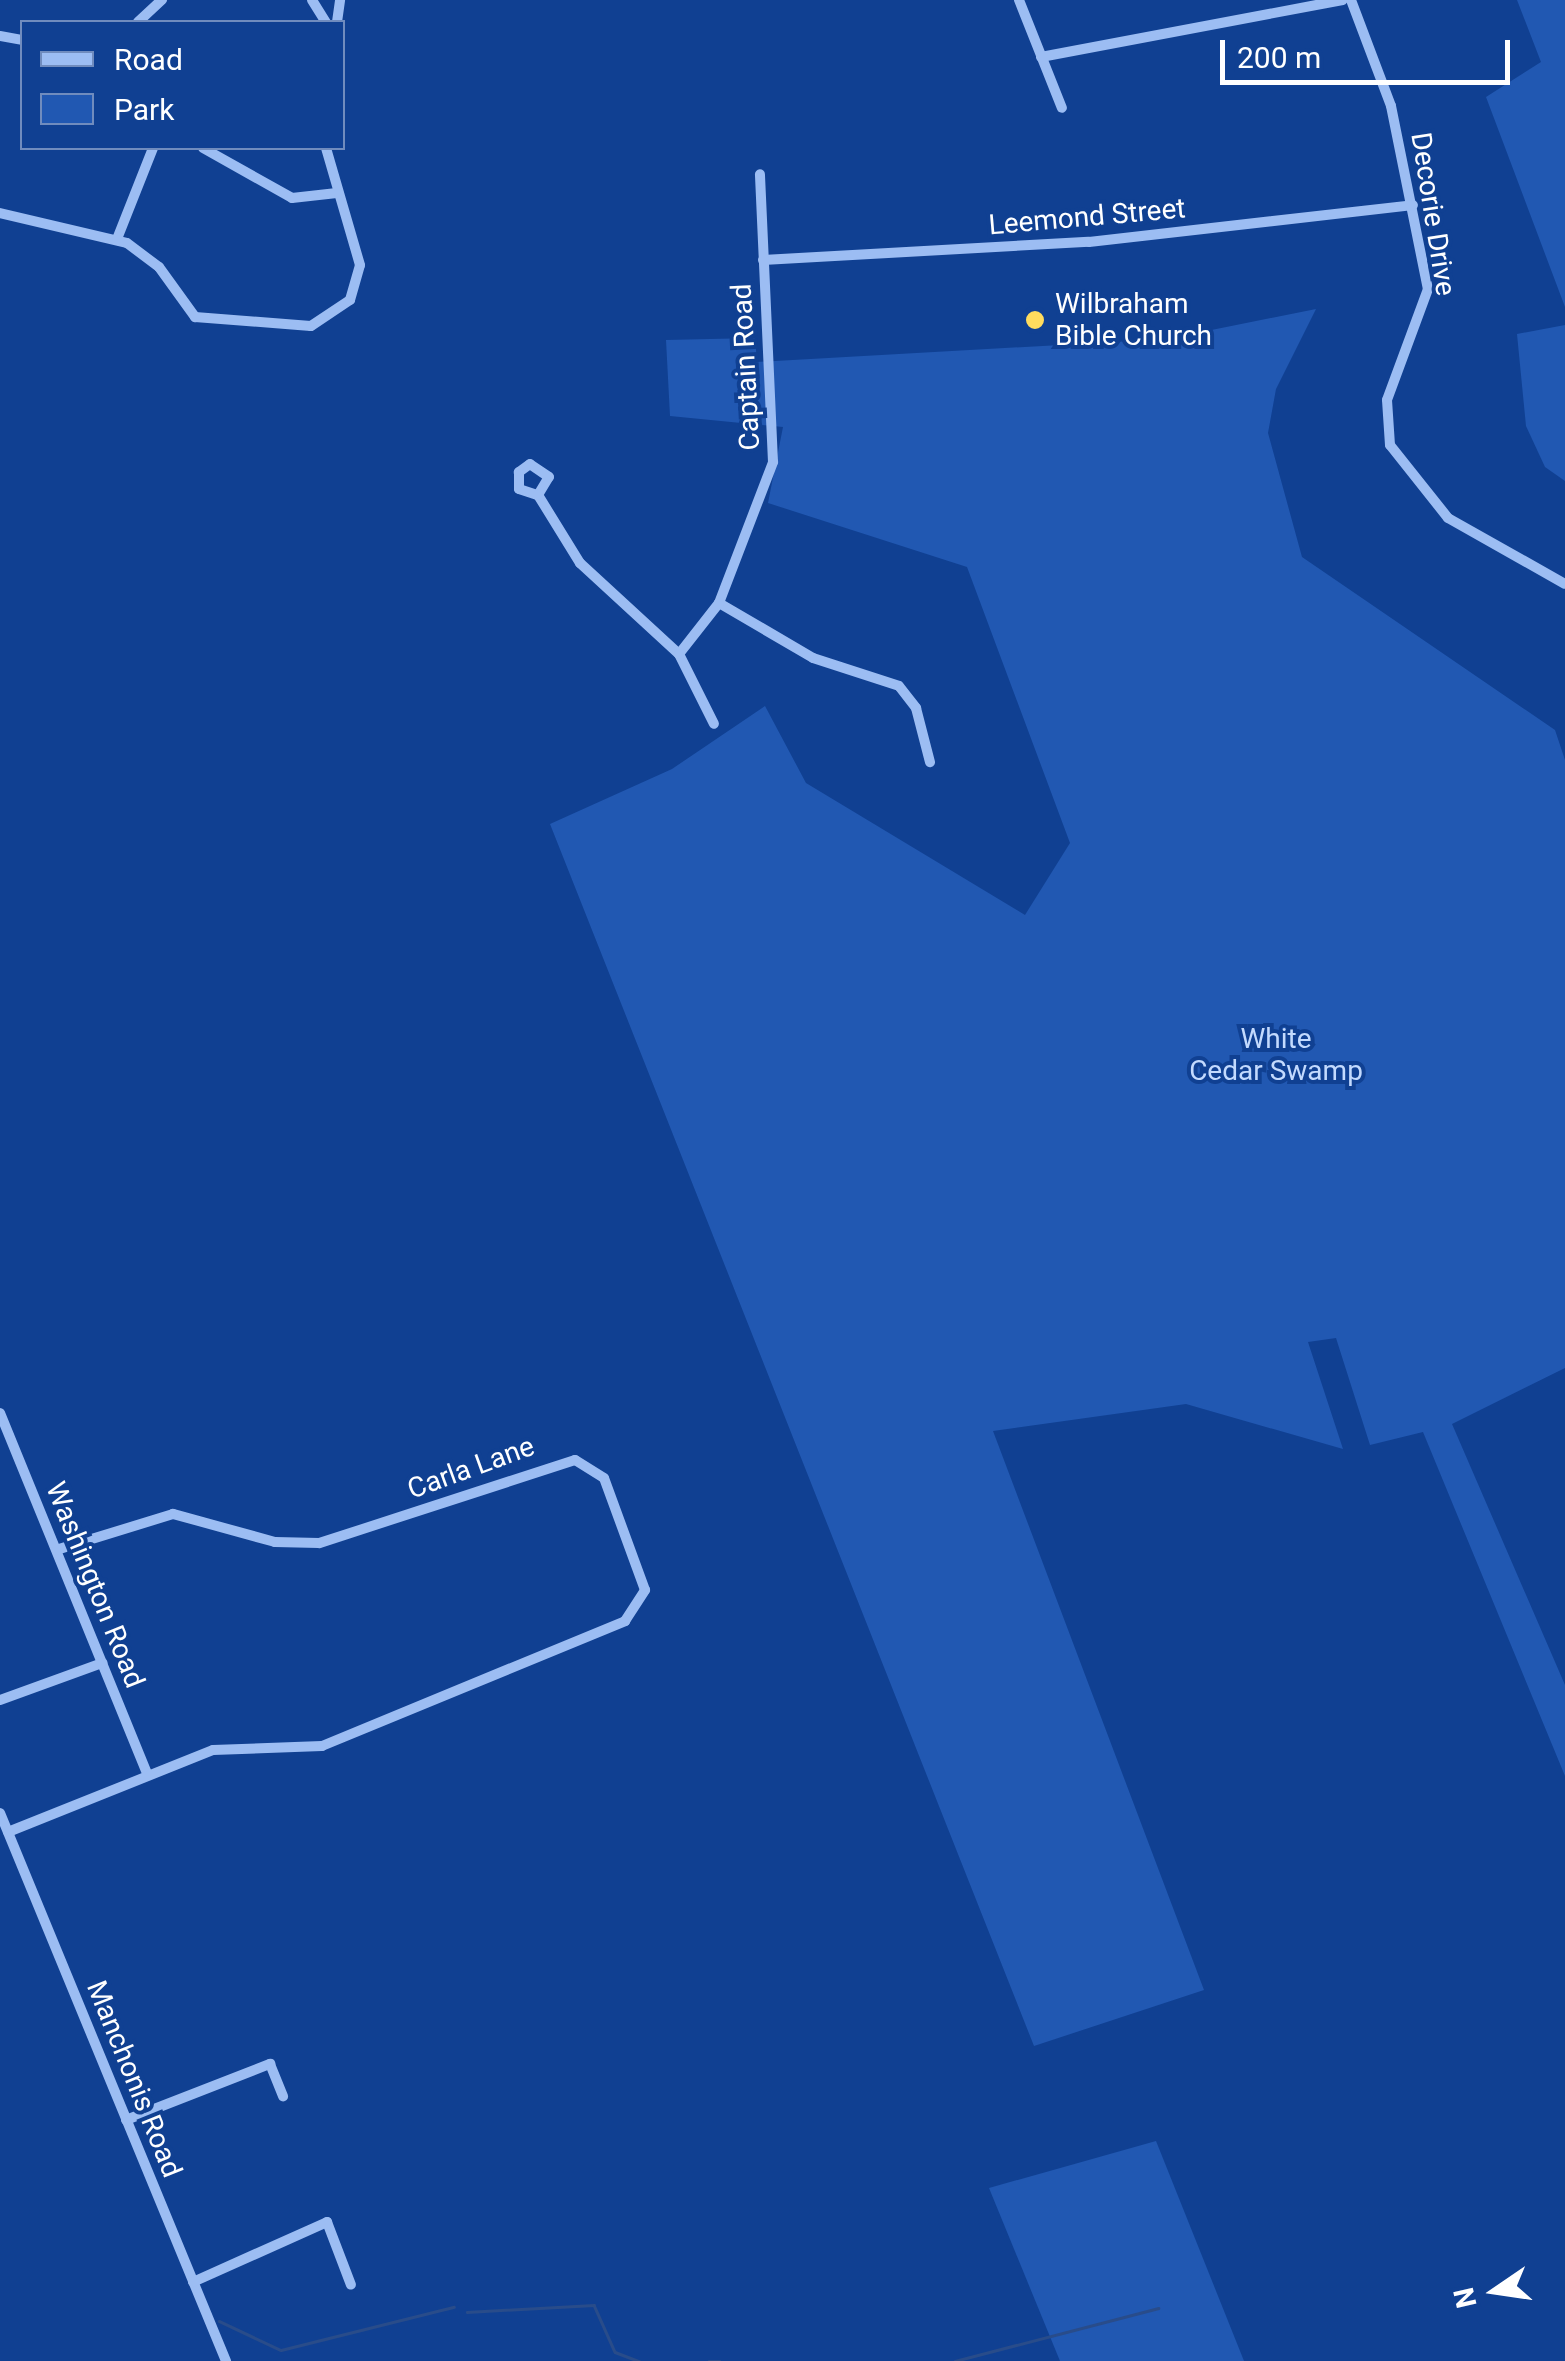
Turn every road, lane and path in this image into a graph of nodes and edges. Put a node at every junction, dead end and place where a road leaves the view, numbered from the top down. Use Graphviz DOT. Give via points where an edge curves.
graph roads {
  1 [pos="162,0"];
  2 [pos="1019,0"];
  3 [pos="1343,0"];
  4 [pos="1352,0"];
  5 [pos="140,20"];
  6 [pos="1042,57"];
  7 [pos="1062,108"];
  8 [pos="152,150"];
  9 [pos="208,150"];
  10 [pos="326,150"];
  11 [pos="760,174"];
  12 [pos="337,194"];
  13 [pos="1412,205"];
  14 [pos="0,213"];
  15 [pos="118,239"];
  16 [pos="764,260"];
  17 [pos="538,496"];
  18 [pos="1565,584"];
  19 [pos="719,603"];
  20 [pos="679,654"];
  21 [pos="714,724"];
  22 [pos="930,762"];
  23 [pos="0,1412"];
  24 [pos="56,1550"];
  25 [pos="102,1663"];
  26 [pos="0,1700"];
  27 [pos="148,1775"];
  28 [pos="0,1813"];
  29 [pos="8,1832"];
  30 [pos="283,2098"];
  31 [pos="126,2120"];
  32 [pos="193,2282"];
  33 [pos="351,2285"];
  34 [pos="226,2361"];
  1 -- 5 [label="street"];
  2 -- 6 [label="street"];
  3 -- 6 [label="street"];
  4 -- 13 [label="street, Decorie Drive" via="1391,106"];
  6 -- 7 [label="street"];
  8 -- 15 [label="street"];
  9 -- 12 [label="street" via="292,198"];
  10 -- 12 [label="street"];
  11 -- 16 [label="street, Captain Road"];
  12 -- 15 [label="street" via="360,251 358,280 343,308 312,326 195,318 160,267"];
  13 -- 16 [label="street, Leemond Street" via="1089,242"];
  13 -- 18 [label="street, Decorie Drive" via="1429,299 1387,400 1390,446 1448,518"];
  14 -- 15 [label="street"];
  16 -- 19 [label="street, Captain Road" via="773,462"];
  17 -- 20 [label="street" via="580,563"];
  19 -- 20 [label="street, Captain Road"];
  19 -- 22 [label="street" via="813,658 899,686 916,708"];
  20 -- 21 [label="street"];
  23 -- 24 [label="street, Washington Road"];
  24 -- 25 [label="street, Washington Road"];
  24 -- 27 [label="street, Carla Lane" via="174,1514 276,1542 319,1544 575,1460 604,1478 639,1561 642,1600 616,1625 309,1750 222,1748"];
  25 -- 26 [label="street"];
  25 -- 27 [label="street, Washington Road"];
  27 -- 29 [label="street"];
  28 -- 29 [label="street, Manchonis Road"];
  29 -- 31 [label="street, Manchonis Road"];
  30 -- 31 [label="street" via="270,2064"];
  31 -- 32 [label="street, Manchonis Road"];
  32 -- 33 [label="street" via="327,2222"];
  32 -- 34 [label="street, Manchonis Road"];
}
